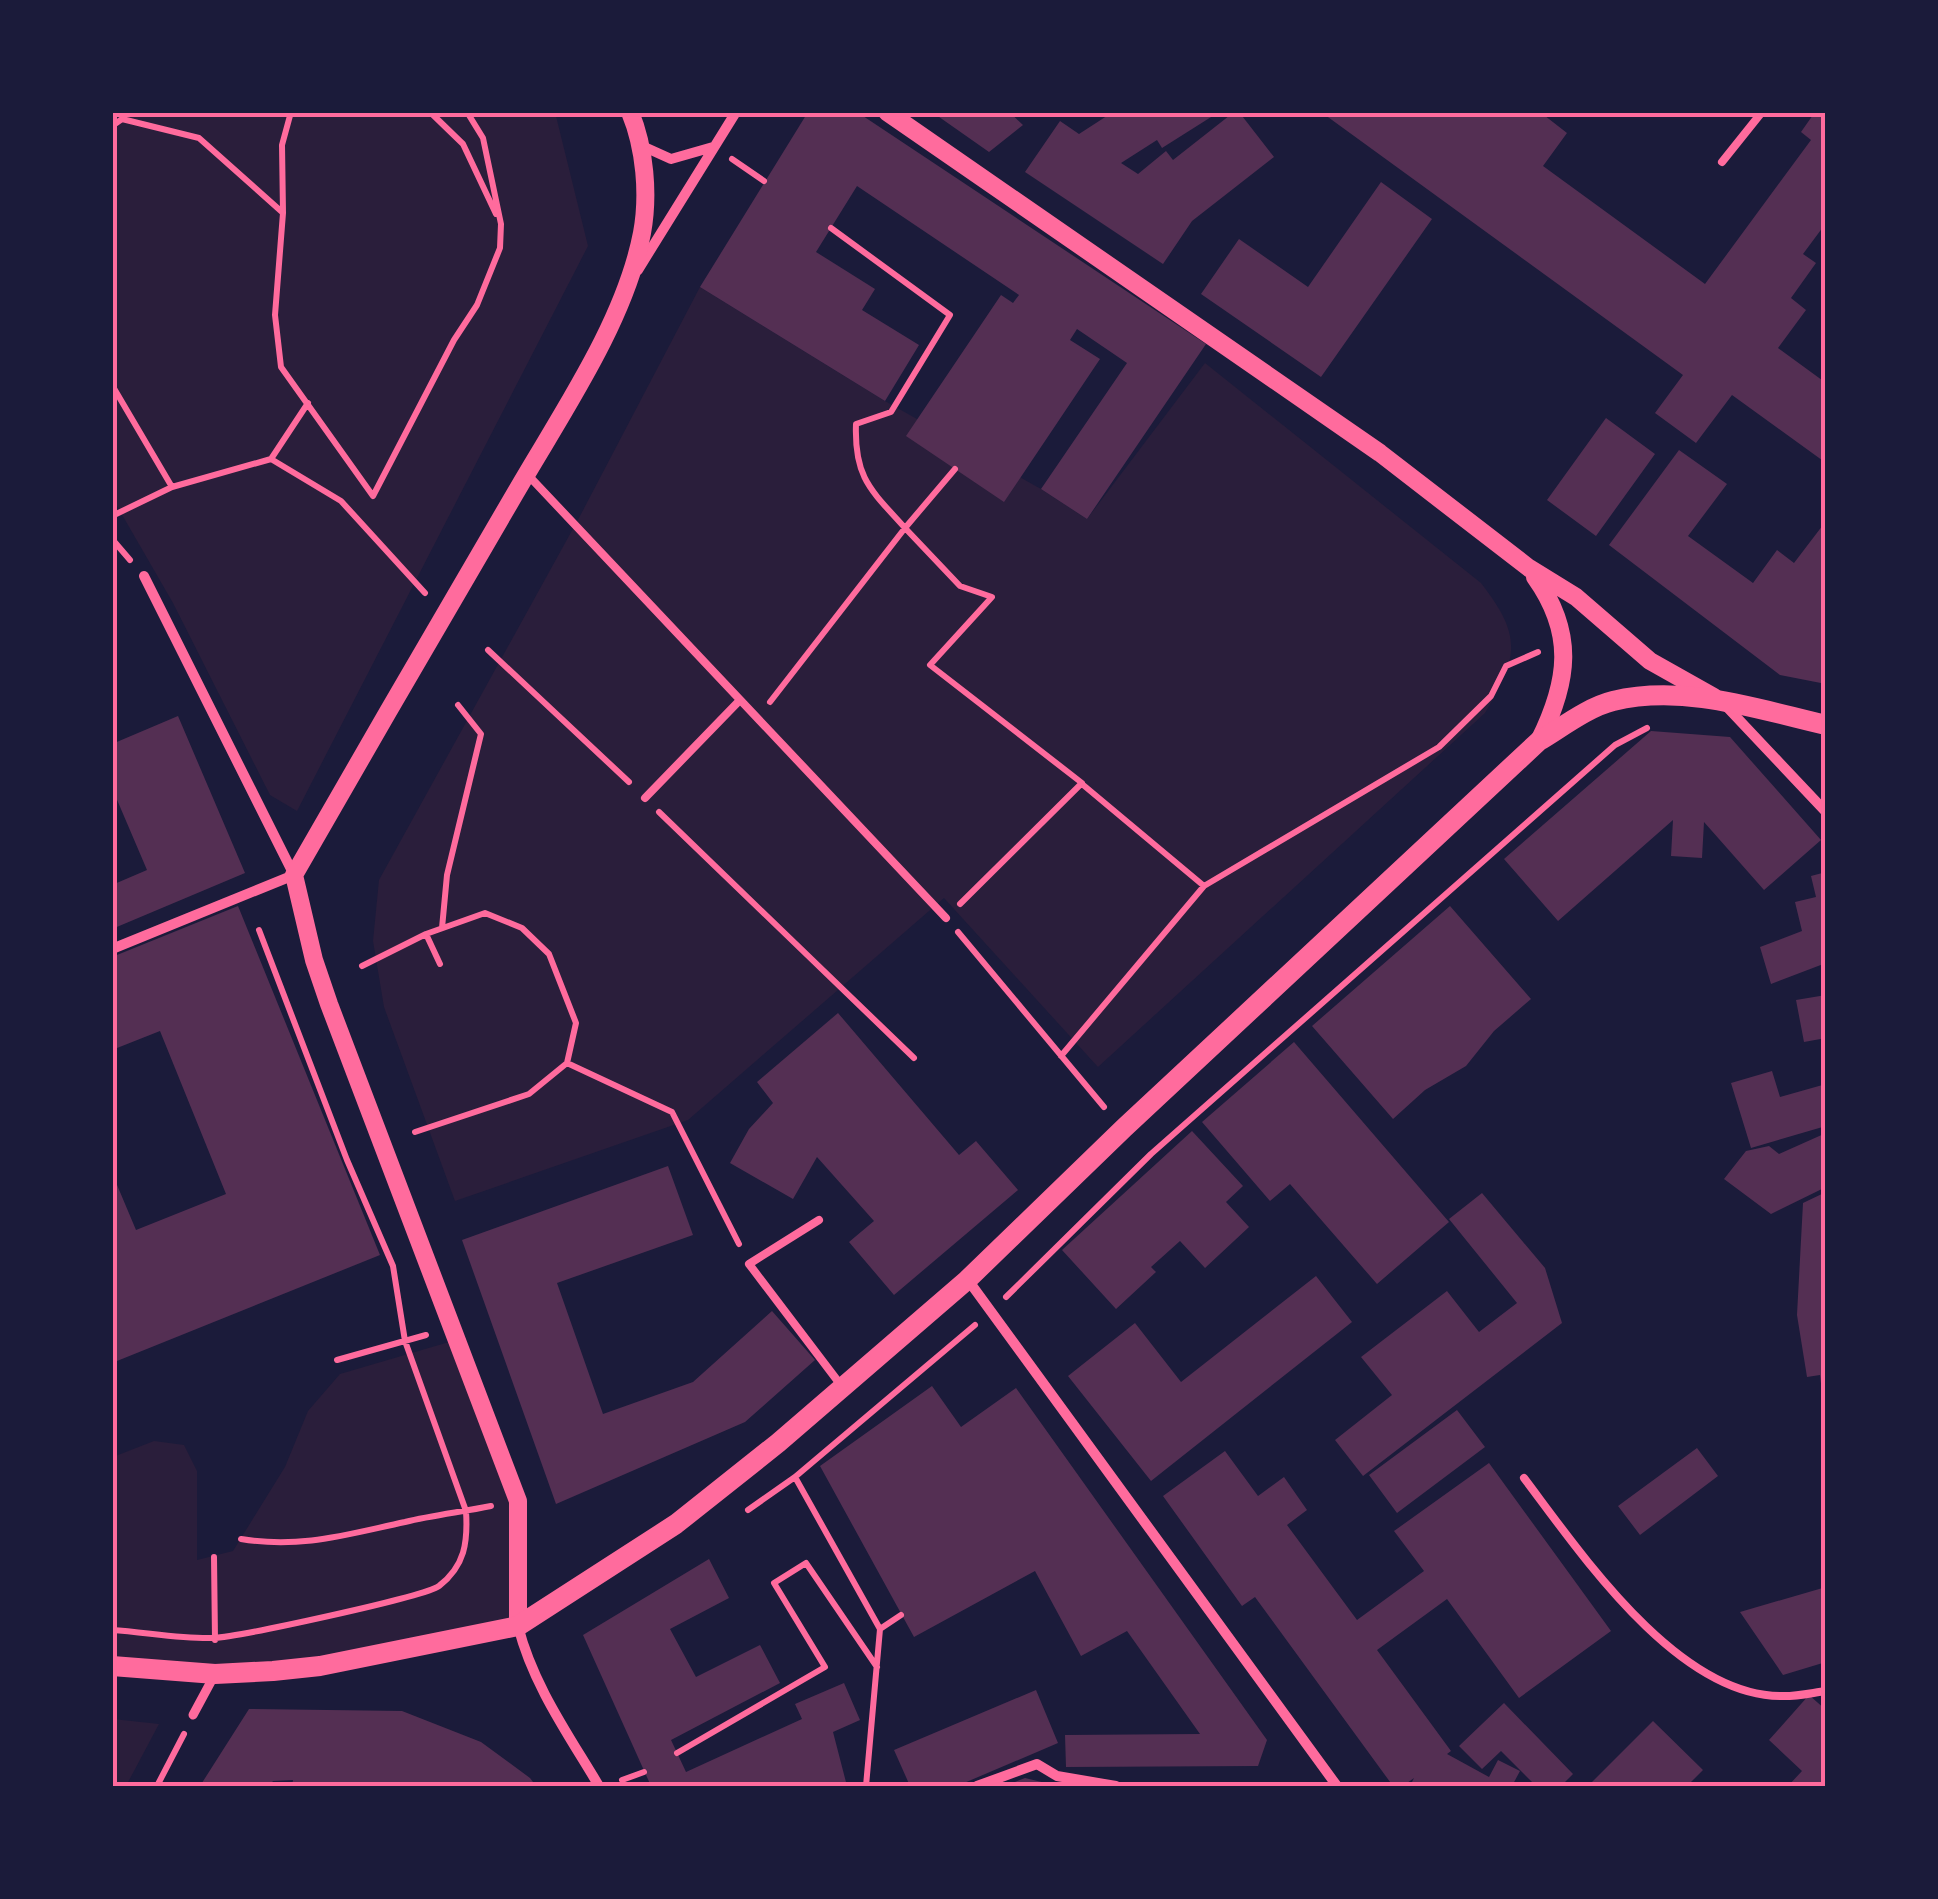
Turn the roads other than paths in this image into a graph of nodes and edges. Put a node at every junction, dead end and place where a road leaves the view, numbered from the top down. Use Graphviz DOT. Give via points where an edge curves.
graph roads {
  1 [pos="630,112"];
  2 [pos="736,112"];
  3 [pos="887,112"];
  4 [pos="1762,112"];
  5 [pos="639,145"];
  6 [pos="714,147"];
  7 [pos="1722,162"];
  8 [pos="624,292"];
  9 [pos="527,474"];
  10 [pos="1529,568"];
  11 [pos="144,576"];
  12 [pos="740,700"];
  13 [pos="1722,702"];
  14 [pos="1826,724"];
  15 [pos="1538,741"];
  16 [pos="645,798"];
  17 [pos="1826,812"];
  18 [pos="294,874"];
  19 [pos="946,918"];
  20 [pos="112,949"];
  21 [pos="818,1220"];
  22 [pos="968,1280"];
  23 [pos="843,1388"];
  24 [pos="1524,1478"];
  25 [pos="518,1626"];
  26 [pos="112,1666"];
  27 [pos="215,1674"];
  28 [pos="1826,1691"];
  29 [pos="194,1715"];
  30 [pos="599,1786"];
  31 [pos="976,1786"];
  32 [pos="1116,1786"];
  33 [pos="1337,1786"];
  1 -- 5 [label="street"];
  2 -- 6 [label="street"];
  3 -- 10 [label="street" via="1380,453"];
  4 -- 7 [label="lane"];
  5 -- 6 [label="street" via="671,159"];
  5 -- 8 [label="street" via="642,232"];
  6 -- 8 [label="street"];
  8 -- 9 [label="street"];
  9 -- 12 [label="lane"];
  9 -- 18 [label="street"];
  10 -- 13 [label="street" via="1586,605 1650,661"];
  10 -- 15 [label="street" via="1553,602 1563,642 1555,708"];
  11 -- 18 [label="street"];
  12 -- 16 [label="lane"];
  12 -- 19 [label="lane"];
  13 -- 14 [label="main road"];
  13 -- 15 [label="main road" via="1669,694 1610,702"];
  13 -- 17 [label="street"];
  15 -- 22 [label="main road"];
  18 -- 20 [label="street"];
  18 -- 25 [label="street" via="328,1004 518,1502"];
  21 -- 23 [label="lane" via="749,1264"];
  22 -- 23 [label="main road"];
  22 -- 33 [label="street"];
  23 -- 25 [label="main road" via="676,1524"];
  24 -- 28 [label="lane" via="1617,1599 1698,1666 1746,1690 1779,1696"];
  25 -- 27 [label="main road" via="320,1666"];
  25 -- 30 [label="street" via="537,1681"];
  26 -- 27 [label="main road"];
  27 -- 29 [label="street"];
  31 -- 32 [label="street" via="1036,1764 1057,1776"];
}
